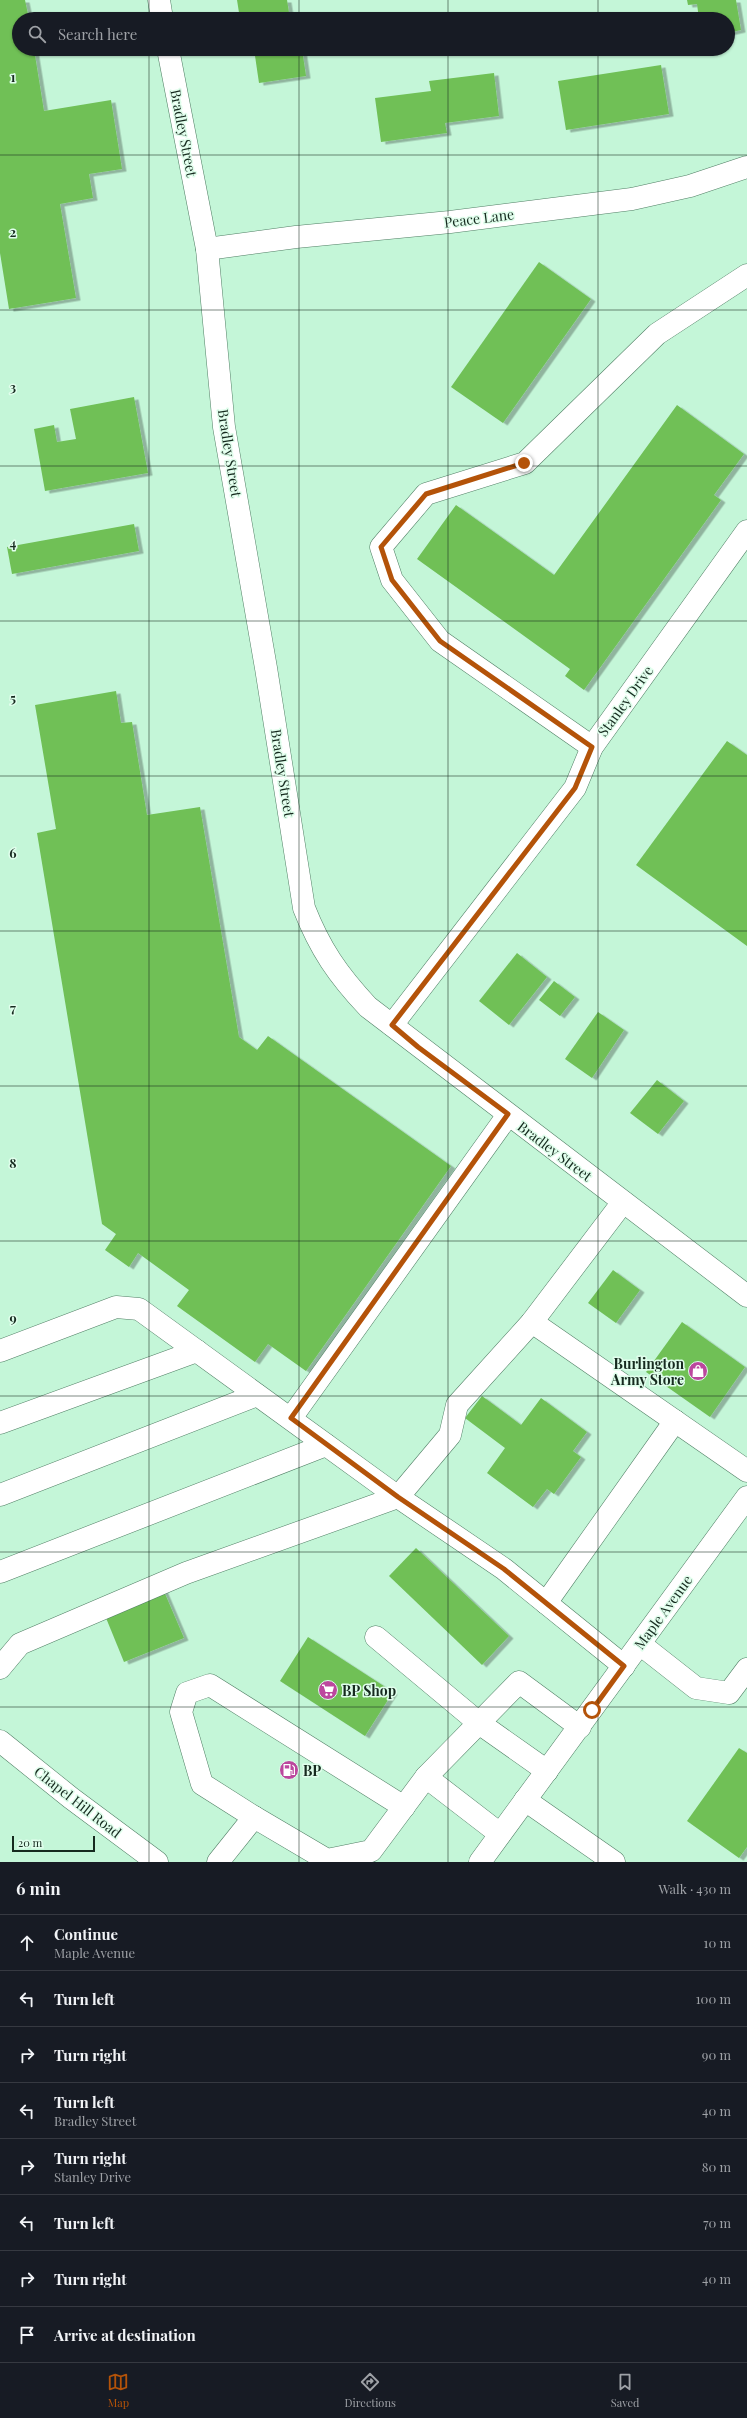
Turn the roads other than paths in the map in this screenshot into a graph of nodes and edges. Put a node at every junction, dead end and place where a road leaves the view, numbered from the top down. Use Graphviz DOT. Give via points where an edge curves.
graph roads {
  1 [pos="159,0"];
  2 [pos="161,12"];
  3 [pos="169,56"];
  4 [pos="747,167"];
  5 [pos="207,249"];
  6 [pos="747,275"];
  7 [pos="747,531"];
  8 [pos="592,747"];
  9 [pos="392,1025"];
  10 [pos="508,1114"];
  11 [pos="622,1202"];
  12 [pos="747,1296"];
  13 [pos="532,1322"];
  14 [pos="0,1351"];
  15 [pos="197,1351"];
  16 [pos="257,1394"];
  17 [pos="291,1418"];
  18 [pos="676,1421"];
  19 [pos="0,1423"];
  20 [pos="326,1445"];
  21 [pos="747,1471"];
  22 [pos="0,1495"];
  23 [pos="398,1497"];
  24 [pos="747,1497"];
  25 [pos="0,1572"];
  26 [pos="546,1603"];
  27 [pos="376,1637"];
  28 [pos="640,1644"];
  29 [pos="624,1666"];
  30 [pos="0,1668"];
  31 [pos="747,1669"];
  32 [pos="479,1723"];
  33 [pos="580,1727"];
  34 [pos="0,1741"];
  35 [pos="547,1772"];
  36 [pos="426,1777"];
  37 [pos="525,1800"];
  38 [pos="404,1807"];
  39 [pos="254,1817"];
  40 [pos="500,1834"];
  41 [pos="157,1862"];
  42 [pos="218,1862"];
  43 [pos="480,1862"];
  44 [pos="614,1862"];
  1 -- 2 [label="street"];
  3 -- 5 [label="street, Bradley Street"];
  4 -- 5 [label="street, Peace Lane" via="690,186 632,199 450,222 296,236"];
  5 -- 9 [label="street, Bradley Street" via="224,427 304,908 313,931 342,980 368,1007"];
  6 -- 8 [label="street" via="657,334 524,463 426,494 381,547 392,580 440,641"];
  7 -- 8 [label="street, Stanley Drive"];
  8 -- 9 [label="street, Stanley Drive" via="575,788"];
  9 -- 10 [label="street, Bradley Street"];
  10 -- 11 [label="street, Bradley Street"];
  10 -- 17 [label="street"];
  11 -- 12 [label="street, Bradley Street"];
  11 -- 13 [label="street"];
  13 -- 18 [label="street"];
  13 -- 23 [label="street" via="457,1405 450,1435"];
  14 -- 15 [label="street" via="116,1307 139,1309"];
  15 -- 16 [label="street"];
  15 -- 19 [label="street"];
  16 -- 17 [label="street"];
  16 -- 22 [label="street"];
  17 -- 20 [label="street"];
  18 -- 21 [label="street"];
  18 -- 26 [label="street"];
  20 -- 23 [label="street"];
  20 -- 25 [label="street"];
  23 -- 26 [label="street" via="504,1569"];
  23 -- 30 [label="street" via="186,1573 20,1644"];
  24 -- 28 [label="street, Maple Avenue"];
  26 -- 29 [label="street"];
  27 -- 32 [label="street"];
  28 -- 29 [label="street, Maple Avenue"];
  28 -- 31 [label="street" via="696,1688 729,1693"];
  29 -- 33 [label="street, Maple Avenue"];
  32 -- 33 [label="street" via="519,1682"];
  32 -- 35 [label="street"];
  32 -- 36 [label="street"];
  33 -- 35 [label="street, Maple Avenue"];
  34 -- 41 [label="street, Chapel Hill Road"];
  35 -- 37 [label="street, Maple Avenue"];
  36 -- 38 [label="street"];
  36 -- 40 [label="street"];
  37 -- 40 [label="street, Maple Avenue"];
  37 -- 44 [label="street"];
  38 -- 39 [label="street" via="371,1852 327,1860"];
  38 -- 39 [label="street" via="210,1684 187,1693 181,1712 202,1784"];
  39 -- 42 [label="street"];
  40 -- 43 [label="street, Maple Avenue"];
}
